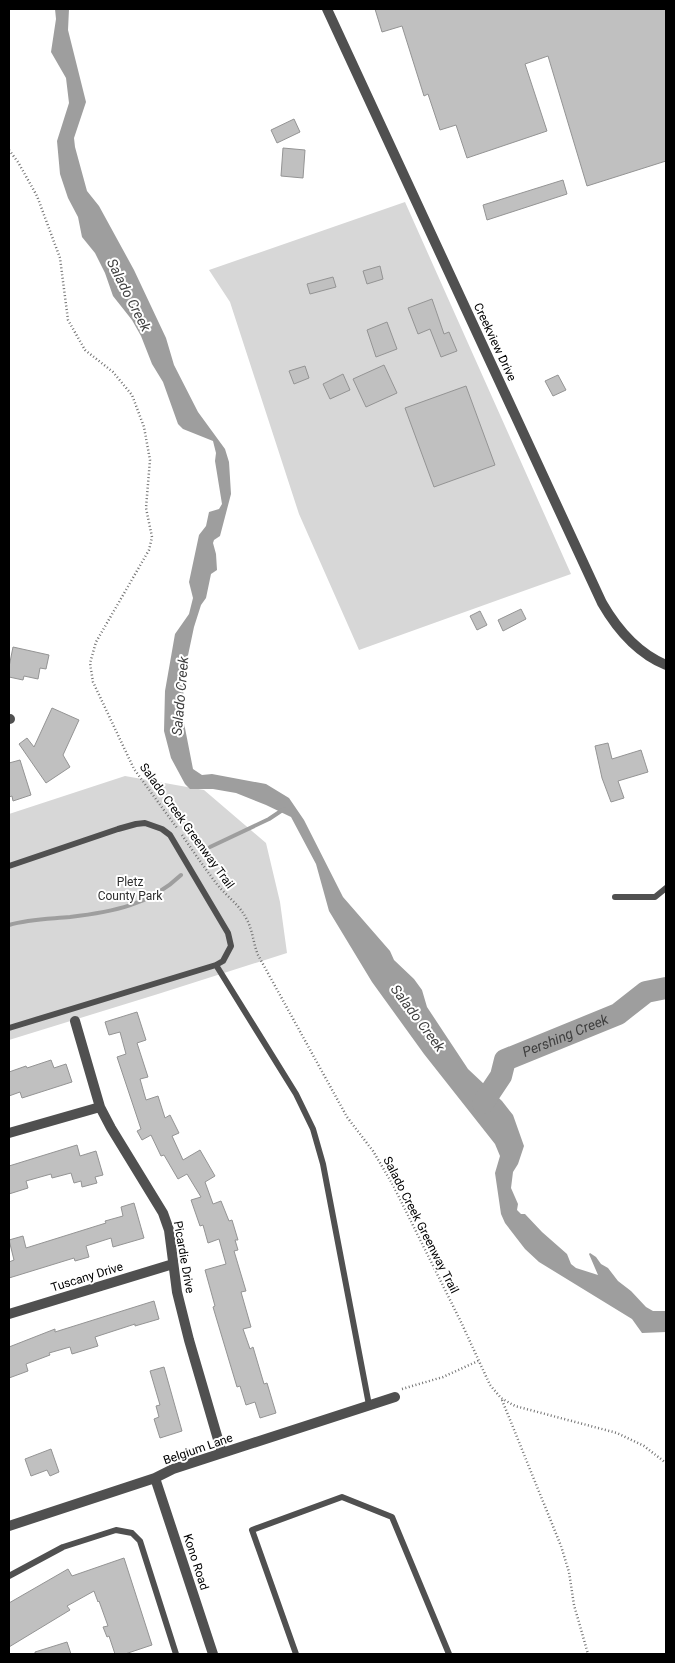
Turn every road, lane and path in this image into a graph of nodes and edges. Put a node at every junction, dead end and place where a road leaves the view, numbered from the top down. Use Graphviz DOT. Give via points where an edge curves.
graph roads {
  1 [pos="326,9"];
  2 [pos="9,150"];
  3 [pos="666,665"];
  4 [pos="9,866"];
  5 [pos="666,888"];
  6 [pos="615,897"];
  7 [pos="216,965"];
  8 [pos="75,1021"];
  9 [pos="9,1028"];
  10 [pos="100,1107"];
  11 [pos="9,1133"];
  12 [pos="172,1264"];
  13 [pos="9,1314"];
  14 [pos="478,1361"];
  15 [pos="395,1397"];
  16 [pos="501,1398"];
  17 [pos="369,1405"];
  18 [pos="222,1453"];
  19 [pos="666,1463"];
  20 [pos="155,1478"];
  21 [pos="9,1526"];
  22 [pos="9,1576"];
  23 [pos="176,1654"];
  24 [pos="212,1654"];
  25 [pos="296,1654"];
  26 [pos="449,1654"];
  27 [pos="588,1654"];
  1 -- 3 [label="street, Creekview Drive" via="602,603 632,644"];
  2 -- 14 [label="path, Salado Creek Greenway Trail" via="37,196 60,258 68,320 86,350 113,372 132,395 144,427 150,460 146,508 152,536 149,550 96,642 90,662 93,682 134,770 216,883 242,910 252,930 258,955 347,1117 393,1184"];
  4 -- 7 [label="lane" via="127,826 145,823 162,828 170,835 228,933 231,946 223,961"];
  5 -- 6 [label="lane" via="655,897"];
  7 -- 9 [label="lane"];
  7 -- 17 [label="lane" via="296,1094 313,1129 323,1164"];
  8 -- 10 [label="street, Picardie Drive"];
  10 -- 11 [label="street"];
  10 -- 12 [label="street, Picardie Drive" via="163,1212 169,1230"];
  12 -- 13 [label="street, Tuscany Drive"];
  12 -- 18 [label="street, Picardie Drive" via="189,1340"];
  14 -- 15 [label="path" via="443,1377 402,1389"];
  14 -- 16 [label="path, Salado Creek Greenway Trail"];
  15 -- 17 [label="street, Belgium Lane"];
  16 -- 19 [label="path, Salado Creek Greenway Trail" via="515,1406 617,1433 644,1446"];
  16 -- 27 [label="path" via="561,1546"];
  17 -- 18 [label="street, Belgium Lane"];
  18 -- 20 [label="street, Belgium Lane"];
  20 -- 21 [label="street, Belgium Lane"];
  20 -- 24 [label="street, Kono Road"];
  22 -- 23 [label="lane" via="63,1547 116,1530 132,1533 140,1540"];
  25 -- 26 [label="lane" via="252,1530 342,1497 392,1517"];
}
